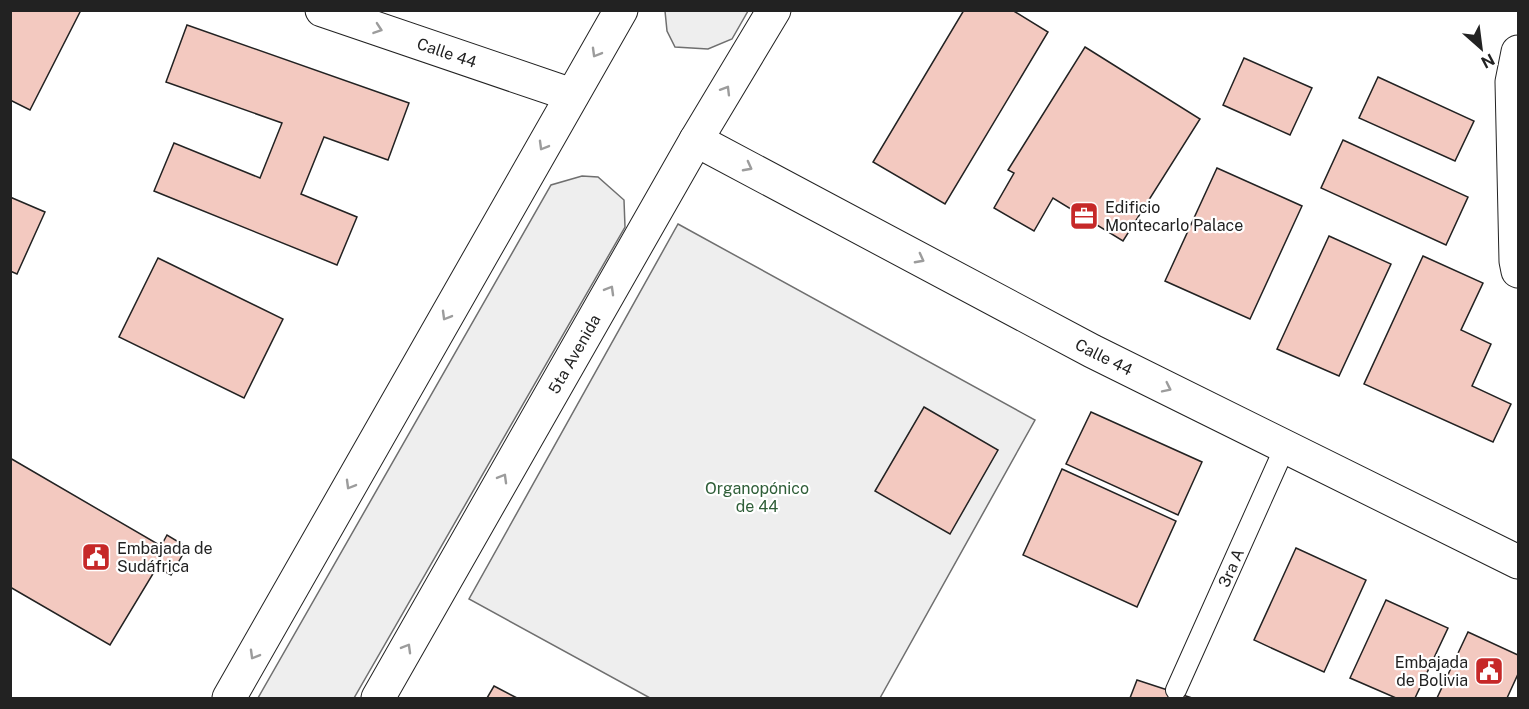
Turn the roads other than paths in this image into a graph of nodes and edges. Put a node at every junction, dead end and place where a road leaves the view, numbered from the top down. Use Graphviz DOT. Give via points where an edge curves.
graph roads {
  1 [pos="322,10"];
  2 [pos="621,10"];
  3 [pos="774,10"];
  4 [pos="1518,52"];
  5 [pos="572,95"];
  6 [pos="696,140"];
  7 [pos="1518,271"];
  8 [pos="1285,447"];
  9 [pos="1518,562"];
  10 [pos="1176,690"];
  11 [pos="229,699"];
  12 [pos="378,699"];
  1 -- 5 [label="main road, Calle 44, one-way"];
  2 -- 5 [label="main road, one-way"];
  6 -- 3 [label="main road, 5ta Avenida, one-way"];
  4 -- 7 [label="main road" via="1512,82"];
  5 -- 11 [label="main road, one-way"];
  6 -- 8 [label="main road, Calle 44, one-way" via="1092,351"];
  12 -- 6 [label="main road, 5ta Avenida, one-way"];
  8 -- 9 [label="main road, Calle 44"];
  8 -- 10 [label="lane, 3ra A"];
}
